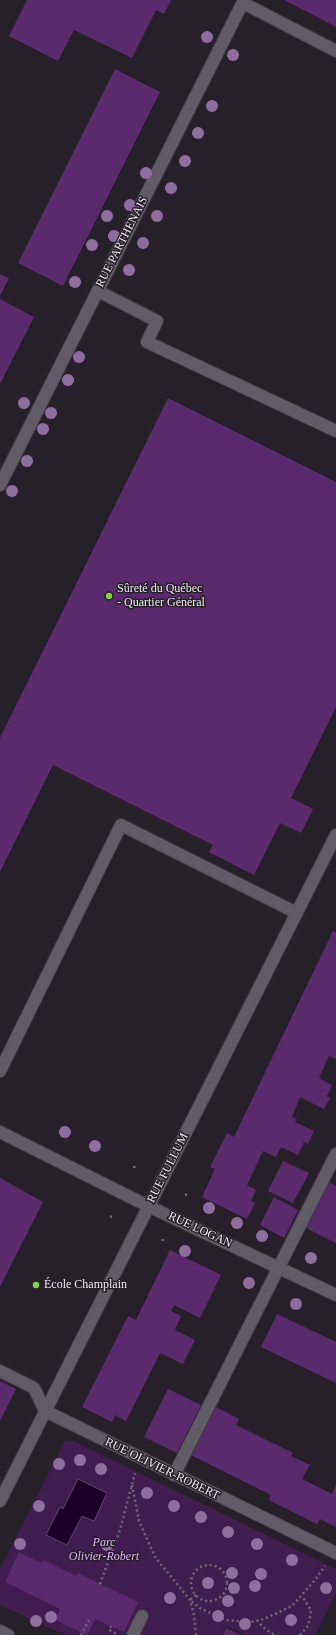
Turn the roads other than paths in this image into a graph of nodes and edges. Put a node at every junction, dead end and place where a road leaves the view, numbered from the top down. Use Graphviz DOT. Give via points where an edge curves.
graph roads {
  1 [pos="243,2"];
  2 [pos="336,51"];
  3 [pos="98,290"];
  4 [pos="336,431"];
  5 [pos="0,485"];
  6 [pos="336,835"];
  7 [pos="297,913"];
  8 [pos="0,1071"];
  9 [pos="0,1132"];
  10 [pos="336,1154"];
  11 [pos="148,1206"];
  12 [pos="279,1267"];
  13 [pos="336,1295"];
  14 [pos="0,1371"];
  15 [pos="45,1411"];
  16 [pos="174,1475"];
  17 [pos="0,1501"];
  18 [pos="336,1553"];
  19 [pos="142,1616"];
  20 [pos="0,1631"];
  21 [pos="8,1635"];
  22 [pos="133,1635"];
  1 -- 2 [label="street"];
  1 -- 3 [label="street, RUE PARTHENAIS"];
  3 -- 4 [label="street" via="157,321 147,342"];
  3 -- 5 [label="street, RUE PARTHENAIS"];
  6 -- 7 [label="street, RUE FULLUM"];
  7 -- 8 [label="street" via="121,825"];
  7 -- 11 [label="street, RUE FULLUM"];
  9 -- 11 [label="street, RUE LOGAN"];
  10 -- 12 [label="street"];
  11 -- 12 [label="street, RUE LOGAN"];
  11 -- 15 [label="street, RUE FULLUM"];
  12 -- 13 [label="street, RUE LOGAN"];
  12 -- 16 [label="street"];
  14 -- 15 [label="street" via="34,1388"];
  15 -- 16 [label="street, RUE OLIVIER-ROBERT"];
  15 -- 17 [label="street, RUE FULLUM"];
  16 -- 18 [label="street, RUE OLIVIER-ROBERT"];
  19 -- 22 [label="street"];
  20 -- 21 [label="street"];
}
